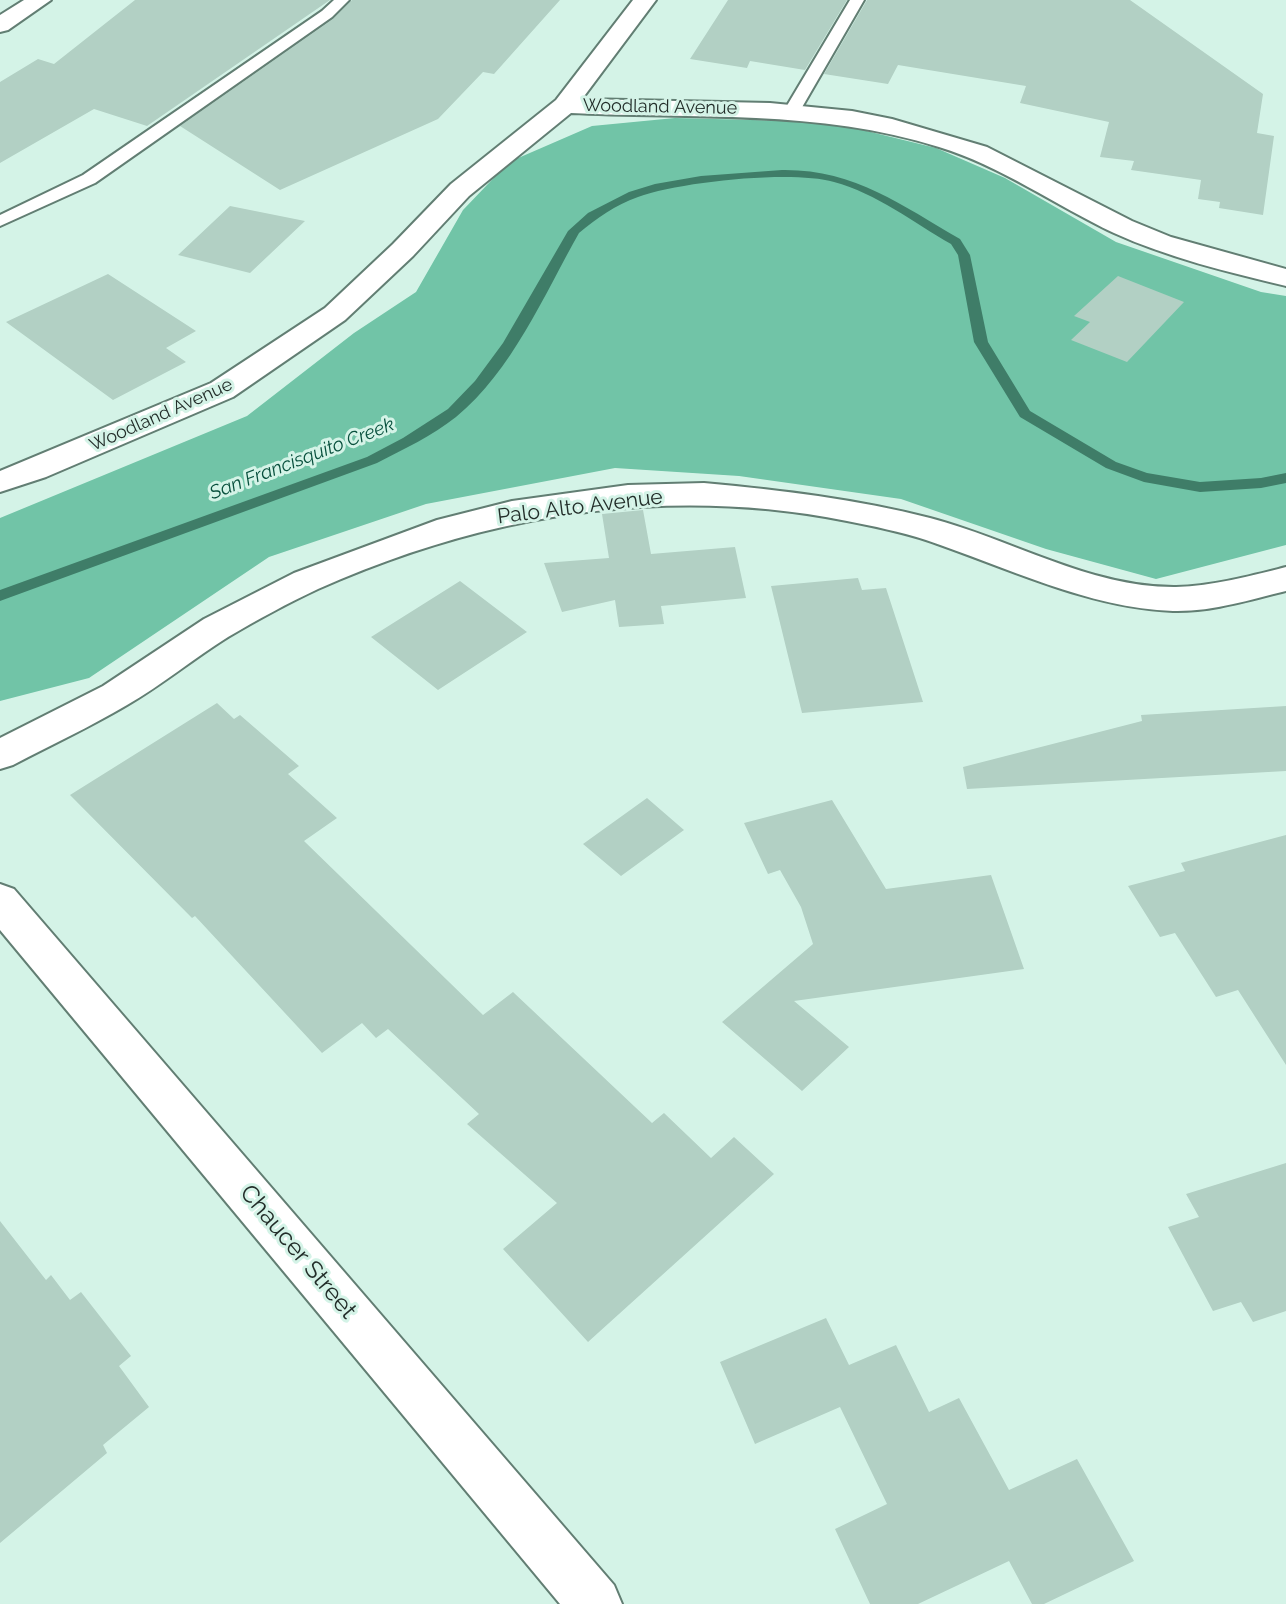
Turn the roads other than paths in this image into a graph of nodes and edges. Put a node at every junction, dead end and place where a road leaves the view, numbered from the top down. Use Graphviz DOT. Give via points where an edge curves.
graph roads {
  1 [pos="40,0"];
  2 [pos="342,0"];
  3 [pos="645,0"];
  4 [pos="857,0"];
  5 [pos="0,25"];
  6 [pos="565,104"];
  7 [pos="793,109"];
  8 [pos="0,221"];
  9 [pos="1286,278"];
  10 [pos="0,482"];
  11 [pos="1286,579"];
  12 [pos="0,755"];
  13 [pos="0,901"];
  14 [pos="595,1604"];
  1 -- 5 [label="street"];
  2 -- 8 [label="lane" via="89,178"];
  3 -- 6 [label="street"];
  4 -- 7 [label="lane"];
  6 -- 7 [label="street, Woodland Avenue" via="654,110"];
  6 -- 10 [label="street, Woodland Avenue" via="460,190 335,314 248,374 222,390"];
  7 -- 9 [label="street, Woodland Avenue" via="894,127 977,152 1144,236"];
  11 -- 12 [label="street, Palo Alto Avenue" via="1224,594 1183,598 1126,594 929,530 845,510 704,494 628,496 512,512 449,528 306,582 216,628 116,695"];
  13 -- 14 [label="street, Chaucer Street"];
}
